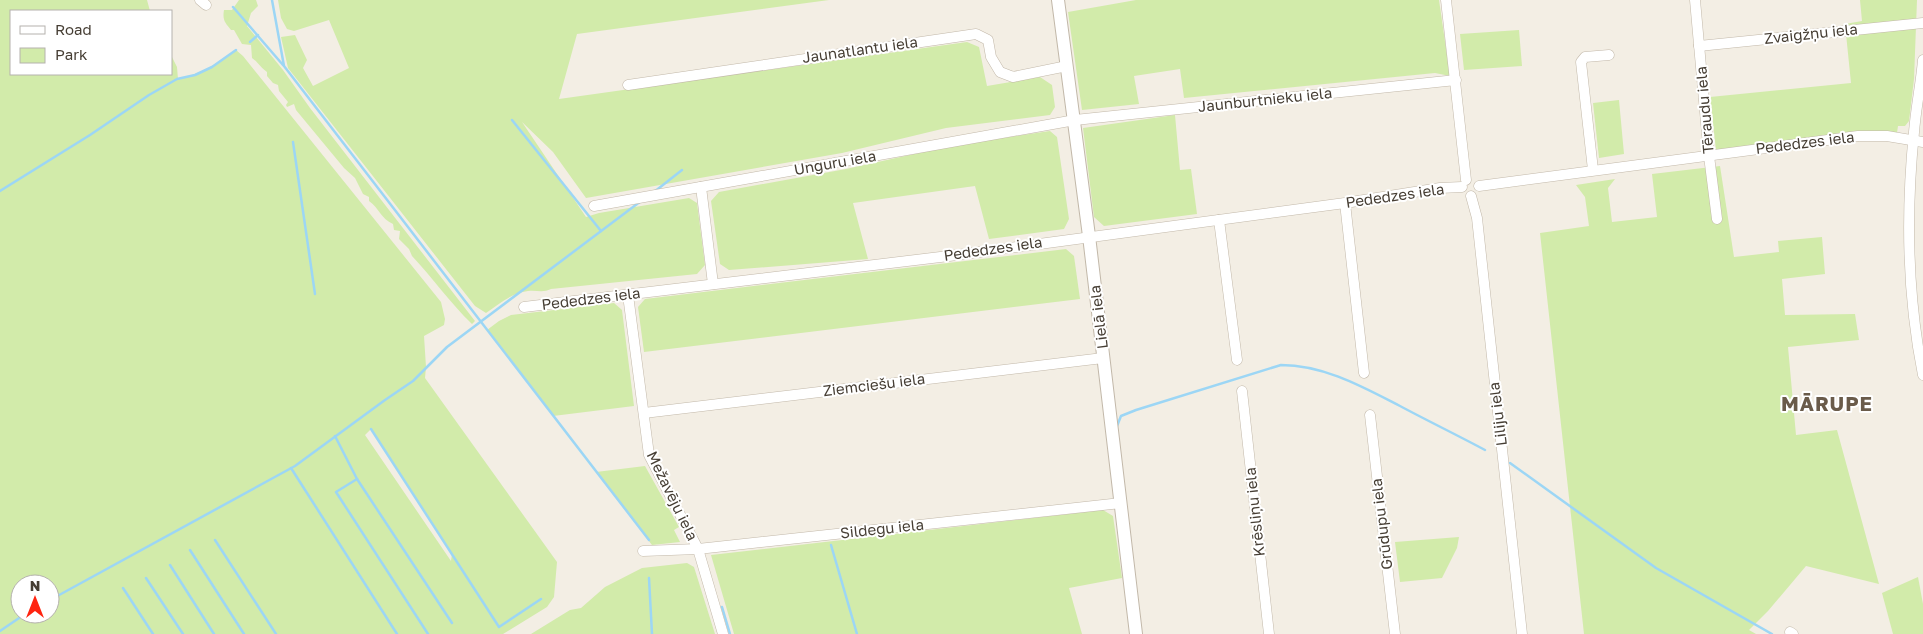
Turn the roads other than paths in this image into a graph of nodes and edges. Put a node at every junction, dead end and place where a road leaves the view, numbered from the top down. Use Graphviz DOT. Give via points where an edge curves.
graph roads {
  1 [pos="1058,0"];
  2 [pos="1446,0"];
  3 [pos="1694,0"];
  4 [pos="1923,23"];
  5 [pos="1699,46"];
  6 [pos="1609,55"];
  7 [pos="1923,60"];
  8 [pos="1067,66"];
  9 [pos="1456,80"];
  10 [pos="628,85"];
  11 [pos="1075,120"];
  12 [pos="1918,141"];
  13 [pos="1709,156"];
  14 [pos="1593,170"];
  15 [pos="1464,183"];
  16 [pos="701,186"];
  17 [pos="1479,186"];
  18 [pos="1471,196"];
  19 [pos="1345,203"];
  20 [pos="594,206"];
  21 [pos="1717,219"];
  22 [pos="1219,220"];
  23 [pos="1089,236"];
  24 [pos="713,284"];
  25 [pos="628,295"];
  26 [pos="524,307"];
  27 [pos="1104,358"];
  28 [pos="1237,360"];
  29 [pos="1364,373"];
  30 [pos="1923,375"];
  31 [pos="1242,391"];
  32 [pos="644,413"];
  33 [pos="1370,415"];
  34 [pos="1121,503"];
  35 [pos="698,549"];
  36 [pos="643,551"];
  37 [pos="723,634"];
  38 [pos="1136,634"];
  39 [pos="1269,634"];
  40 [pos="1395,634"];
  41 [pos="1522,634"];
  1 -- 8 [label="street, Lielā iela"];
  2 -- 9 [label="street"];
  3 -- 5 [label="street, Tēraudu iela"];
  4 -- 5 [label="street, Zvaigžņu iela"];
  5 -- 13 [label="street, Tēraudu iela"];
  6 -- 14 [label="street" via="1585,57 1581,62"];
  7 -- 12 [label="street"];
  8 -- 10 [label="street, Jaunatlantu iela" via="1013,77 1007,75 1000,72 991,57 988,40 976,34"];
  8 -- 11 [label="street, Lielā iela"];
  9 -- 11 [label="street, Jaunburtnieku iela"];
  9 -- 15 [label="street"];
  11 -- 16 [label="street, Unguru iela"];
  11 -- 23 [label="street, Lielā iela"];
  12 -- 13 [label="street, Pededzes iela" via="1858,136"];
  12 -- 30 [label="street" via="1908,240 1917,345"];
  13 -- 14 [label="street, Pededzes iela"];
  13 -- 21 [label="street, Tēraudu iela"];
  14 -- 17 [label="street, Pededzes iela"];
  15 -- 17 [label="street" via="1474,179"];
  15 -- 18 [label="street" via="1463,192"];
  15 -- 19 [label="street, Pededzes iela"];
  16 -- 20 [label="street, Unguru iela"];
  16 -- 24 [label="street"];
  17 -- 18 [label="street"];
  18 -- 41 [label="street, Liliju iela" via="1477,218"];
  19 -- 22 [label="street, Pededzes iela"];
  19 -- 29 [label="street"];
  22 -- 23 [label="street, Pededzes iela"];
  22 -- 28 [label="street"];
  23 -- 24 [label="street, Pededzes iela"];
  23 -- 27 [label="street, Lielā iela"];
  24 -- 25 [label="street, Pededzes iela"];
  25 -- 26 [label="street, Pededzes iela"];
  25 -- 32 [label="street, Mežavēju iela"];
  27 -- 32 [label="street, Ziemciešu iela"];
  27 -- 34 [label="street, Lielā iela"];
  31 -- 39 [label="street, Krēsliņu iela"];
  32 -- 35 [label="street, Mežavēju iela" via="649,454"];
  33 -- 40 [label="street, Grūdupu iela"];
  34 -- 35 [label="street, Sildegu iela"];
  34 -- 38 [label="street, Lielā iela"];
  35 -- 36 [label="street, Sildegu iela"];
  35 -- 37 [label="street, Mežavēju iela"];
}
